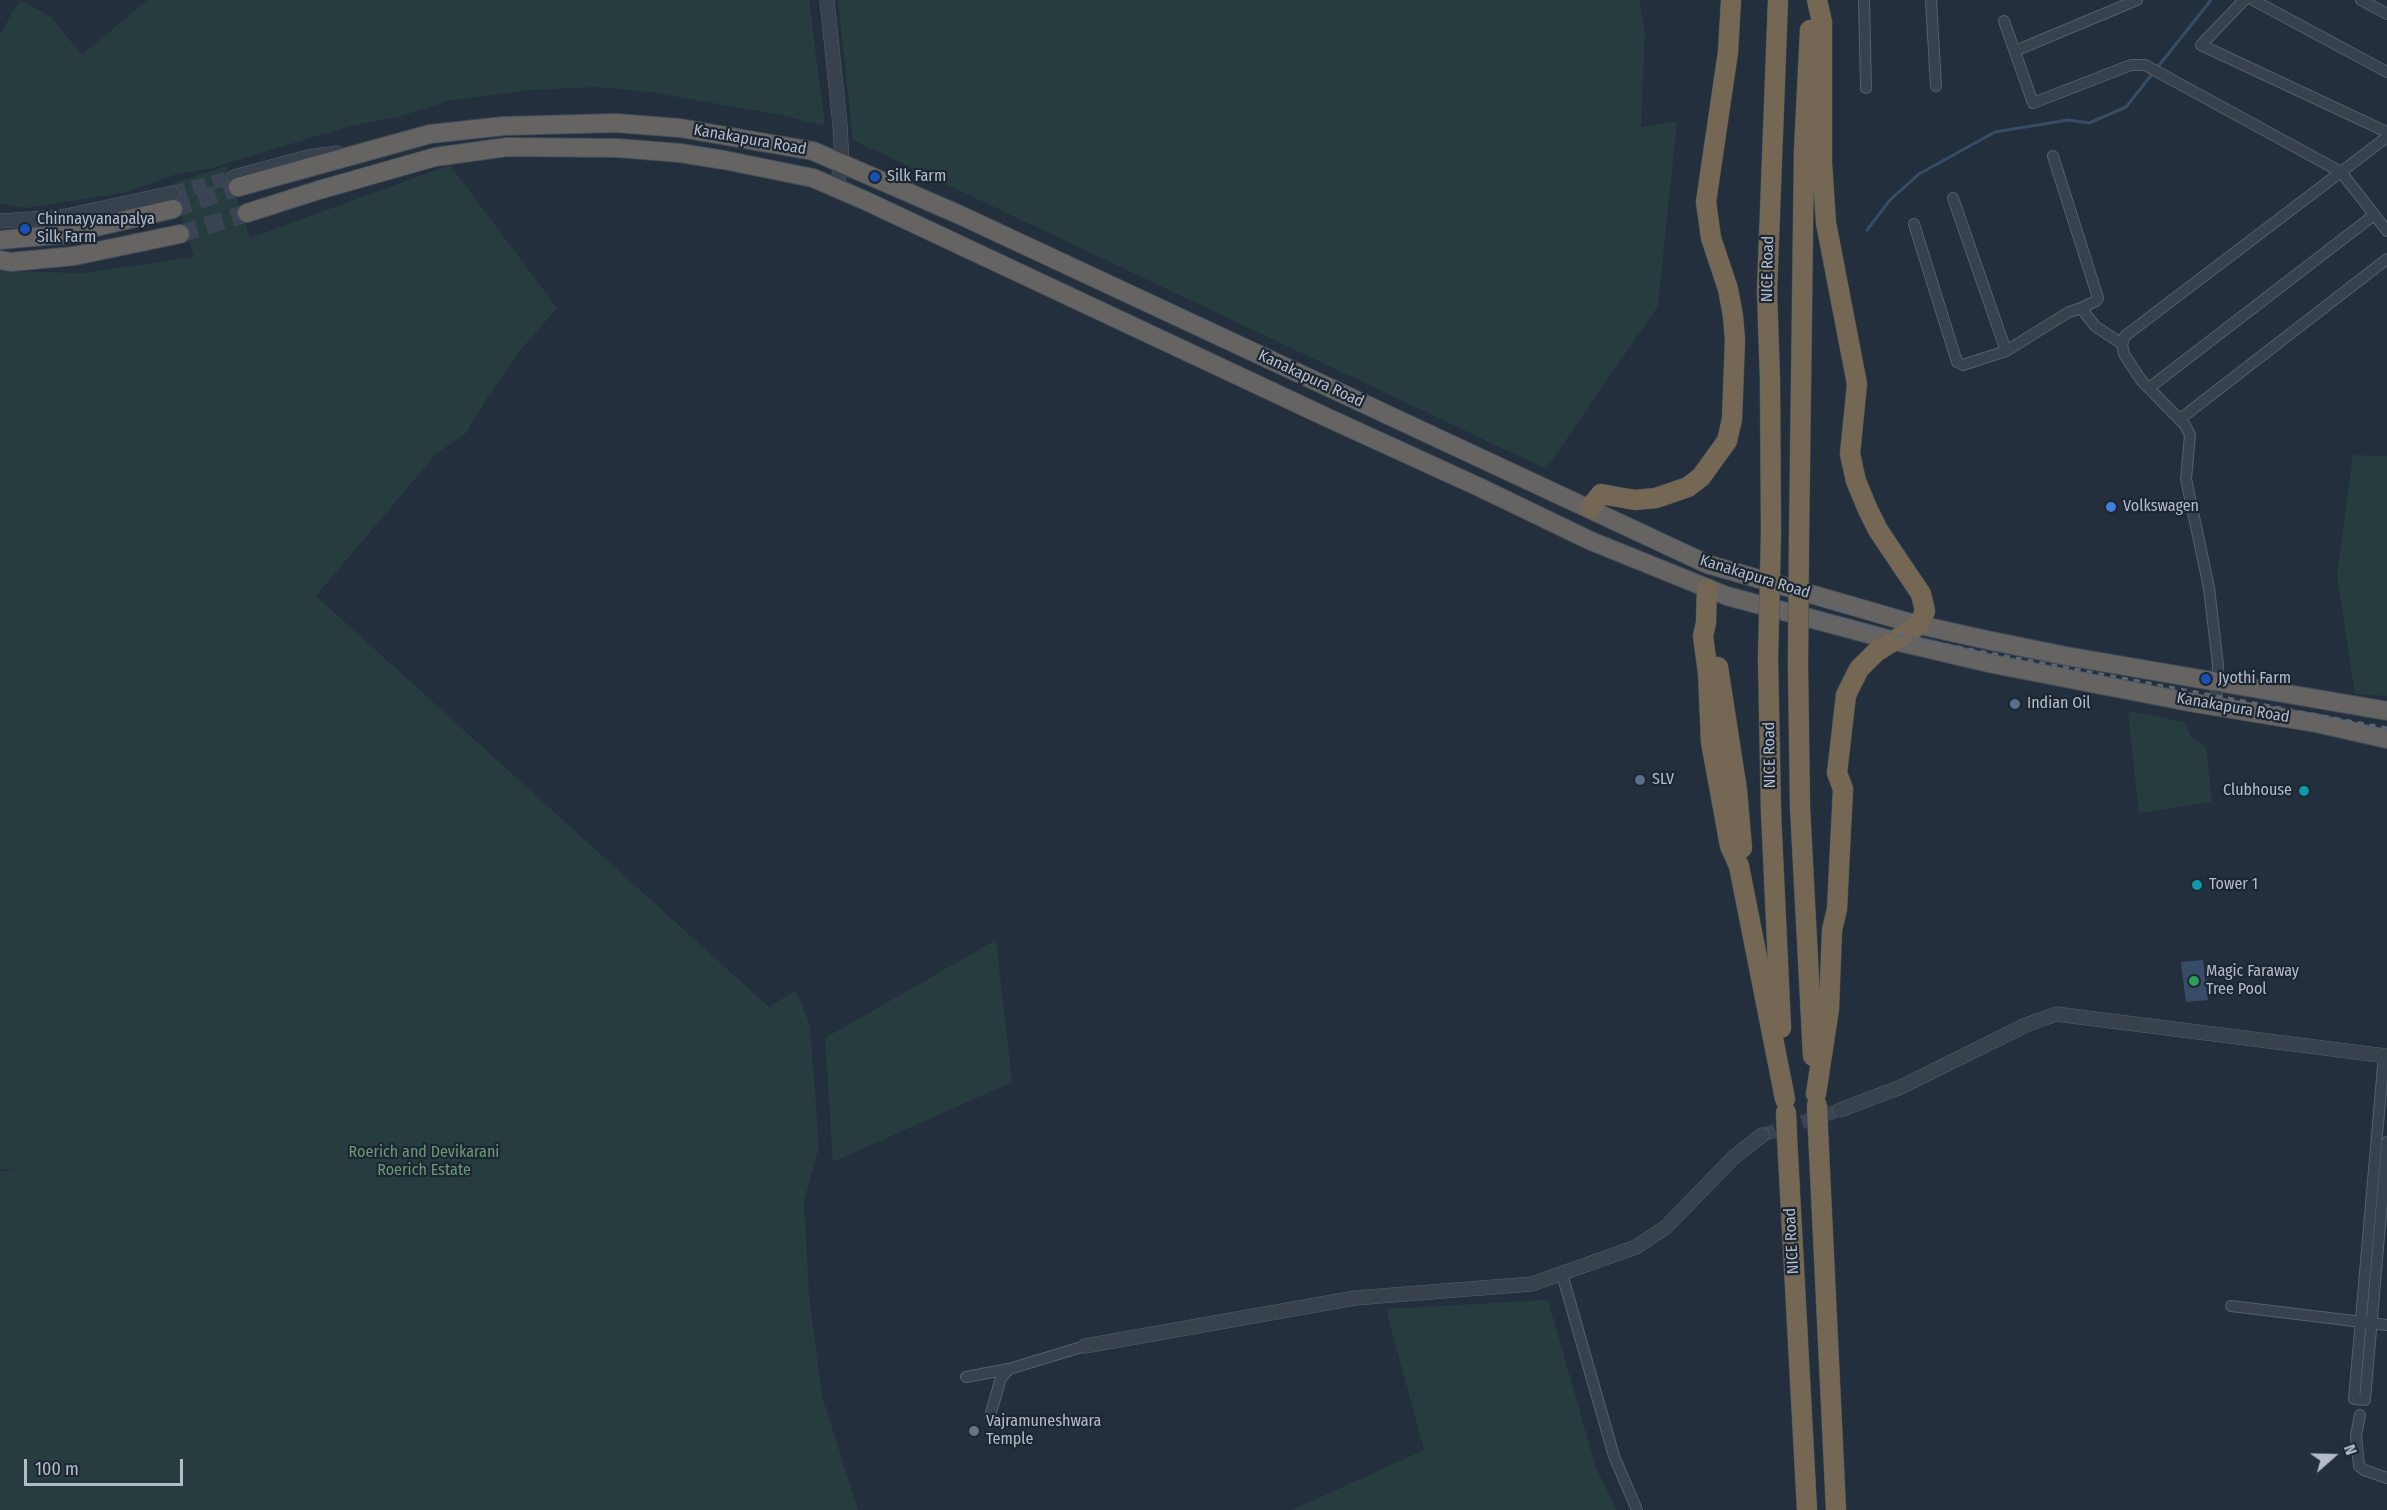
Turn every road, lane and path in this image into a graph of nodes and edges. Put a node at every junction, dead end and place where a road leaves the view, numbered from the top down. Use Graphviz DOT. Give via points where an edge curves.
graph roads {
  1 [pos="827,0"];
  2 [pos="1731,0"];
  3 [pos="1778,0"];
  4 [pos="1812,0"];
  5 [pos="1818,0"];
  6 [pos="1864,0"];
  7 [pos="1931,0"];
  8 [pos="2138,0"];
  9 [pos="2244,0"];
  10 [pos="2253,0"];
  11 [pos="2361,0"];
  12 [pos="2387,14"];
  13 [pos="2004,21"];
  14 [pos="2014,51"];
  15 [pos="2387,72"];
  16 [pos="1936,86"];
  17 [pos="1866,88"];
  18 [pos="2387,132"];
  19 [pos="2387,137"];
  20 [pos="2054,156"];
  21 [pos="842,164"];
  22 [pos="2341,172"];
  23 [pos="236,182"];
  24 [pos="836,188"];
  25 [pos="1953,198"];
  26 [pos="172,201"];
  27 [pos="247,213"];
  28 [pos="2374,215"];
  29 [pos="0,221"];
  30 [pos="1914,224"];
  31 [pos="2387,231"];
  32 [pos="180,234"];
  33 [pos="0,240"];
  34 [pos="2387,259"];
  35 [pos="0,260"];
  36 [pos="2081,308"];
  37 [pos="2122,344"];
  38 [pos="2006,351"];
  39 [pos="2149,388"];
  40 [pos="2180,419"];
  41 [pos="1469,453"];
  42 [pos="1460,478"];
  43 [pos="1590,508"];
  44 [pos="1707,589"];
  45 [pos="1919,625"];
  46 [pos="1895,642"];
  47 [pos="2217,681"];
  48 [pos="2216,706"];
  49 [pos="2387,711"];
  50 [pos="2387,739"];
  51 [pos="2385,1055"];
  52 [pos="1816,1100"];
  53 [pos="1785,1105"];
  54 [pos="1840,1110"];
  55 [pos="1762,1135"];
  56 [pos="2387,1142"];
  57 [pos="2383,1148"];
  58 [pos="2378,1242"];
  59 [pos="1562,1274"];
  60 [pos="2231,1306"];
  61 [pos="2366,1324"];
  62 [pos="2387,1325"];
  63 [pos="1084,1346"];
  64 [pos="1009,1369"];
  65 [pos="966,1377"];
  66 [pos="2360,1415"];
  67 [pos="990,1416"];
  68 [pos="2387,1478"];
  69 [pos="1637,1510"];
  70 [pos="1807,1510"];
  71 [pos="1836,1510"];
  1 -- 21 [label="street"];
  2 -- 43 [label="highway" via="1728,52 1706,202 1711,238 1728,289 1734,324 1732,419 1727,441 1707,470 1688,487 1656,498 1635,500 1601,494"];
  3 -- 53 [label="highway, NICE Road, bridge" via="1767,291 1771,534 1768,658"];
  4 -- 52 [label="highway, NICE Road, bridge" via="1804,162 1798,666 1800,807"];
  5 -- 45 [label="highway" via="1822,22 1826,223 1857,384 1850,454 1861,494 1878,530 1921,594 1925,611"];
  6 -- 17 [label="street"];
  7 -- 16 [label="street"];
  8 -- 14 [label="street"];
  9 -- 18 [label="street" via="2201,45"];
  10 -- 15 [label="street"];
  11 -- 12 [label="street"];
  13 -- 14 [label="street"];
  14 -- 22 [label="street" via="2033,103 2131,65 2145,65"];
  19 -- 22 [label="street"];
  20 -- 36 [label="street" via="2098,298"];
  21 -- 23 [label="highway, Kanakapura Road" via="813,151 791,147 680,128 616,123 475,128 430,134"];
  21 -- 24 [label="street"];
  21 -- 41 [label="highway, Kanakapura Road" via="960,214"];
  22 -- 28 [label="street"];
  22 -- 37 [label="street" via="2125,336"];
  24 -- 27 [label="highway, Kanakapura Road" via="813,178 680,153 507,147 435,157"];
  24 -- 42 [label="highway, Kanakapura Road"];
  25 -- 38 [label="street"];
  26 -- 29 [label="street" via="62,217"];
  26 -- 33 [label="highway" via="66,234"];
  28 -- 31 [label="street"];
  28 -- 39 [label="street"];
  30 -- 38 [label="street" via="1957,362 1963,365"];
  32 -- 35 [label="highway" via="74,256"];
  34 -- 40 [label="street"];
  36 -- 37 [label="street" via="2095,326"];
  36 -- 38 [label="street"];
  37 -- 39 [label="street" via="2124,354"];
  39 -- 40 [label="street"];
  40 -- 47 [label="street" via="2190,435 2186,479 2209,588"];
  41 -- 42 [label="highway"];
  41 -- 43 [label="highway, Kanakapura Road"];
  42 -- 44 [label="highway, Kanakapura Road" via="1591,541"];
  43 -- 45 [label="highway, Kanakapura Road" via="1707,564"];
  44 -- 46 [label="highway, Kanakapura Road"];
  44 -- 53 [label="highway" via="1703,636 1712,742"];
  45 -- 46 [label="highway"];
  45 -- 47 [label="highway, Kanakapura Road" via="2066,656"];
  46 -- 48 [label="highway, Kanakapura Road"];
  46 -- 52 [label="highway" via="1876,652 1854,677 1846,695 1837,773 1843,789 1829,1009"];
  47 -- 48 [label="street"];
  47 -- 49 [label="highway, Kanakapura Road"];
  48 -- 50 [label="highway, Kanakapura Road"];
  51 -- 54 [label="street" via="2056,1014 1900,1087"];
  51 -- 57 [label="street"];
  52 -- 71 [label="highway, NICE Road, bridge"];
  53 -- 70 [label="highway, NICE Road, bridge"];
  55 -- 59 [label="street" via="1733,1158 1666,1227 1636,1247"];
  56 -- 57 [label="street"];
  57 -- 58 [label="street"];
  58 -- 61 [label="street"];
  59 -- 63 [label="street" via="1532,1284 1355,1298"];
  59 -- 69 [label="street" via="1614,1456"];
  60 -- 61 [label="street"];
  61 -- 61 [label="street" via="2365,1400 2354,1399"];
  61 -- 62 [label="street"];
  63 -- 64 [label="street"];
  64 -- 65 [label="street"];
  64 -- 67 [label="street" via="1000,1378"];
  66 -- 68 [label="street" via="2356,1435 2359,1466"];
}
